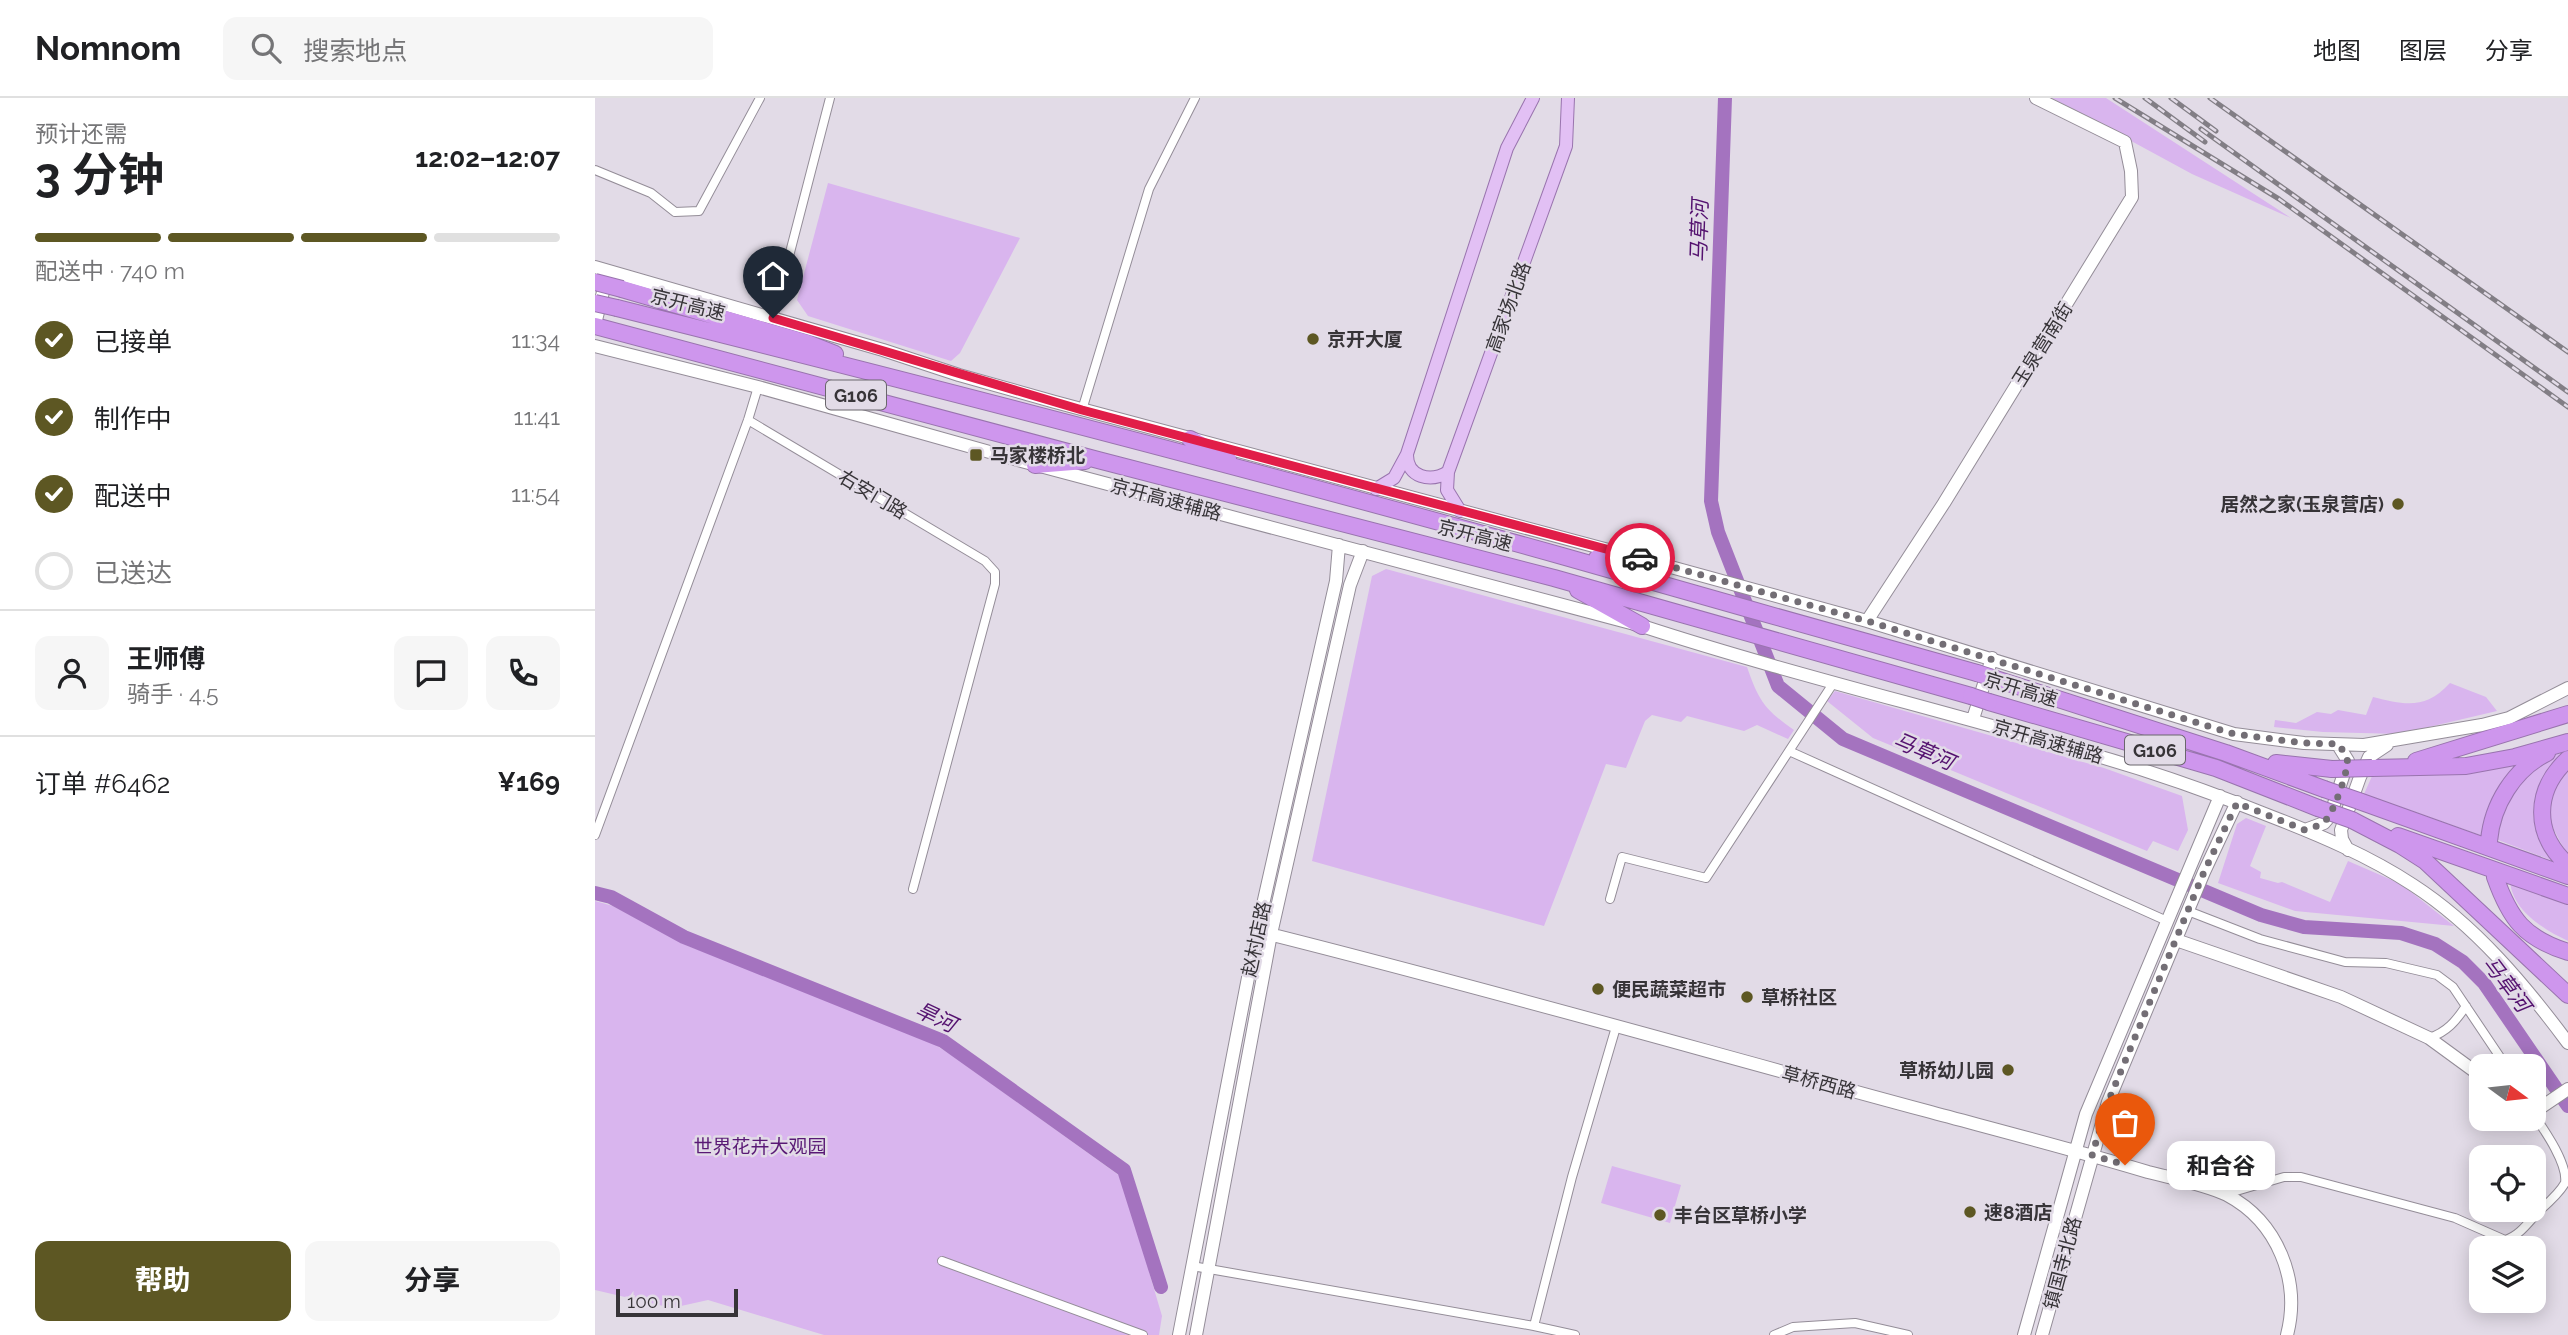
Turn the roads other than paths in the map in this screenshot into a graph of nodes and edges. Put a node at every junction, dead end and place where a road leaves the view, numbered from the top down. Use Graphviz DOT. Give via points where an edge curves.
graph roads {
  1 [pos="760,98"];
  2 [pos="830,98"];
  3 [pos="1195,98"];
  4 [pos="1533,98"];
  5 [pos="1568,98"];
  6 [pos="2036,98"];
  7 [pos="595,170"];
  8 [pos="595,267"];
  9 [pos="602,277"];
  10 [pos="595,303"];
  11 [pos="773,318"];
  12 [pos="595,325"];
  13 [pos="595,346"];
  14 [pos="903,379"];
  15 [pos="758,387"];
  16 [pos="1082,410"];
  17 [pos="748,420"];
  18 [pos="1191,439"];
  19 [pos="1407,454"];
  20 [pos="1098,460"];
  21 [pos="1035,465"];
  22 [pos="1252,472"];
  23 [pos="1448,472"];
  24 [pos="1376,489"];
  25 [pos="1460,511"];
  26 [pos="1339,545"];
  27 [pos="1363,551"];
  28 [pos="1560,555"];
  29 [pos="1657,563"];
  30 [pos="1554,578"];
  31 [pos="1867,621"];
  32 [pos="1642,626"];
  33 [pos="1992,658"];
  34 [pos="1834,682"];
  35 [pos="2568,688"];
  36 [pos="2568,715"];
  37 [pos="1973,719"];
  38 [pos="2396,740"];
  39 [pos="2568,743"];
  40 [pos="2338,744"];
  41 [pos="1789,751"];
  42 [pos="2226,753"];
  43 [pos="2568,759"];
  44 [pos="2397,766"];
  45 [pos="2220,796"];
  46 [pos="2237,803"];
  47 [pos="2352,820"];
  48 [pos="2305,830"];
  49 [pos="595,835"];
  50 [pos="2489,841"];
  51 [pos="2347,850"];
  52 [pos="2568,865"];
  53 [pos="2568,876"];
  54 [pos="2495,877"];
  55 [pos="913,889"];
  56 [pos="2568,896"];
  57 [pos="1611,899"];
  58 [pos="2189,909"];
  59 [pos="2167,920"];
  60 [pos="1257,931"];
  61 [pos="1271,934"];
  62 [pos="2176,940"];
  63 [pos="2568,953"];
  64 [pos="2567,994"];
  65 [pos="2466,1006"];
  66 [pos="1616,1027"];
  67 [pos="2429,1038"];
  68 [pos="2568,1043"];
  69 [pos="2498,1054"];
  70 [pos="2469,1067"];
  71 [pos="2568,1089"];
  72 [pos="2546,1105"];
  73 [pos="2546,1129"];
  74 [pos="2075,1151"];
  75 [pos="2092,1155"];
  76 [pos="2226,1194"];
  77 [pos="943,1261"];
  78 [pos="1192,1266"];
  79 [pos="1208,1269"];
  80 [pos="1534,1326"];
  81 [pos="2288,1332"];
  82 [pos="1143,1335"];
  83 [pos="1179,1335"];
  84 [pos="1196,1335"];
  85 [pos="1575,1335"];
  86 [pos="1774,1335"];
  87 [pos="1908,1335"];
  88 [pos="2024,1335"];
  89 [pos="2042,1335"];
  1 -- 7 [label="street" via="699,211 675,212 651,192"];
  2 -- 11 [label="street"];
  3 -- 16 [label="street" via="1149,189"];
  4 -- 19 [label="main road" via="1507,148"];
  5 -- 23 [label="main road, 高家场北路" via="1566,146"];
  6 -- 31 [label="street, 玉泉营南街" via="2125,142 2132,197"];
  8 -- 9 [label="street"];
  9 -- 11 [label="street"];
  9 -- 12 [label="street"];
  9 -- 14 [label="highway, bridge" via="622,289 807,343"];
  10 -- 14 [label="highway, 京开高速 / G106, bridge"];
  11 -- 16 [label="street"];
  12 -- 20 [label="highway, 京开高速 / G106"];
  13 -- 15 [label="street, 京开高速辅路"];
  14 -- 22 [label="highway, 京开高速 / G106"];
  15 -- 17 [label="street"];
  15 -- 21 [label="street, 京开高速辅路"];
  16 -- 18 [label="street"];
  17 -- 49 [label="street"];
  17 -- 55 [label="street, 右安门路" via="985,561 995,572"];
  18 -- 22 [label="highway"];
  18 -- 24 [label="street"];
  19 -- 23 [label="main road" via="1407,465 1420,476 1439,477"];
  19 -- 24 [label="main road" via="1394,478"];
  20 -- 21 [label="highway"];
  20 -- 30 [label="highway, 京开高速 / G106"];
  21 -- 26 [label="street, 京开高速辅路"];
  22 -- 28 [label="highway, 京开高速 / G106"];
  23 -- 25 [label="main road" via="1447,490"];
  24 -- 25 [label="street"];
  25 -- 29 [label="street"];
  26 -- 27 [label="street, 京开高速辅路"];
  26 -- 60 [label="street, 赵村店路" via="1336,581"];
  27 -- 32 [label="street, 京开高速辅路"];
  27 -- 61 [label="street, 赵村店路" via="1350,585"];
  28 -- 29 [label="highway"];
  28 -- 42 [label="highway, 京开高速 / G106, bridge" via="1977,673"];
  29 -- 31 [label="street"];
  30 -- 32 [label="highway"];
  30 -- 47 [label="highway, 京开高速 / G106, bridge" via="2216,768"];
  31 -- 33 [label="street"];
  32 -- 34 [label="street, 京开高速辅路"];
  33 -- 37 [label="street"];
  33 -- 40 [label="street" via="2234,734"];
  34 -- 37 [label="street, 京开高速辅路"];
  34 -- 41 [label="street"];
  35 -- 38 [label="street" via="2509,718"];
  36 -- 44 [label="highway"];
  37 -- 45 [label="street, 京开高速辅路"];
  38 -- 40 [label="street" via="2364,746"];
  38 -- 51 [label="street" via="2369,757 2341,830"];
  39 -- 44 [label="highway" via="2466,766"];
  39 -- 50 [label="highway" via="2536,758 2518,776 2502,796"];
  40 -- 48 [label="street" via="2348,761 2330,816"];
  41 -- 57 [label="street" via="1706,878 1622,857"];
  41 -- 59 [label="street"];
  42 -- 44 [label="highway, bridge" via="2289,766"];
  42 -- 53 [label="highway, 京开高速 / G106, bridge"];
  43 -- 52 [label="highway" via="2550,779 2542,814 2544,831"];
  45 -- 46 [label="street, 京开高速辅路"];
  45 -- 59 [label="street, 镇国寺北路"];
  46 -- 48 [label="street, 京开高速辅路"];
  46 -- 58 [label="street, 镇国寺北路"];
  47 -- 56 [label="highway"];
  47 -- 64 [label="highway" via="2425,861"];
  48 -- 51 [label="street, 京开高速辅路"];
  51 -- 68 [label="street, 京开高速辅路" via="2413,885 2451,913 2493,953"];
  54 -- 63 [label="highway" via="2513,919 2536,939"];
  58 -- 62 [label="street, 镇国寺北路"];
  58 -- 65 [label="street" via="2260,939 2345,962 2385,963 2437,975"];
  59 -- 74 [label="street, 镇国寺北路" via="2085,1114"];
  60 -- 61 [label="street, 草桥西路"];
  60 -- 78 [label="street, 赵村店路"];
  61 -- 66 [label="street, 草桥西路"];
  61 -- 79 [label="street, 赵村店路"];
  62 -- 67 [label="street" via="2341,997"];
  62 -- 75 [label="street, 镇国寺北路" via="2108,1102"];
  65 -- 67 [label="street" via="2455,1023"];
  65 -- 69 [label="street"];
  66 -- 74 [label="street, 草桥西路"];
  66 -- 80 [label="street"];
  67 -- 70 [label="street"];
  71 -- 72 [label="street"];
  73 -- 76 [label="street" via="2566,1163 2565,1184 2513,1238 2505,1240 2455,1218 2301,1177 2284,1177"];
  74 -- 75 [label="street, 草桥西路"];
  74 -- 88 [label="street, 镇国寺北路"];
  75 -- 76 [label="street, 草桥西路"];
  75 -- 89 [label="street, 镇国寺北路"];
  76 -- 81 [label="street, 草桥西路" via="2268,1231 2286,1263 2293,1293"];
  77 -- 82 [label="street"];
  78 -- 79 [label="street"];
  78 -- 83 [label="street, 赵村店路"];
  79 -- 80 [label="street"];
  79 -- 84 [label="street, 赵村店路"];
  80 -- 85 [label="street"];
  86 -- 87 [label="street" via="1793,1327 1855,1323"];
}
